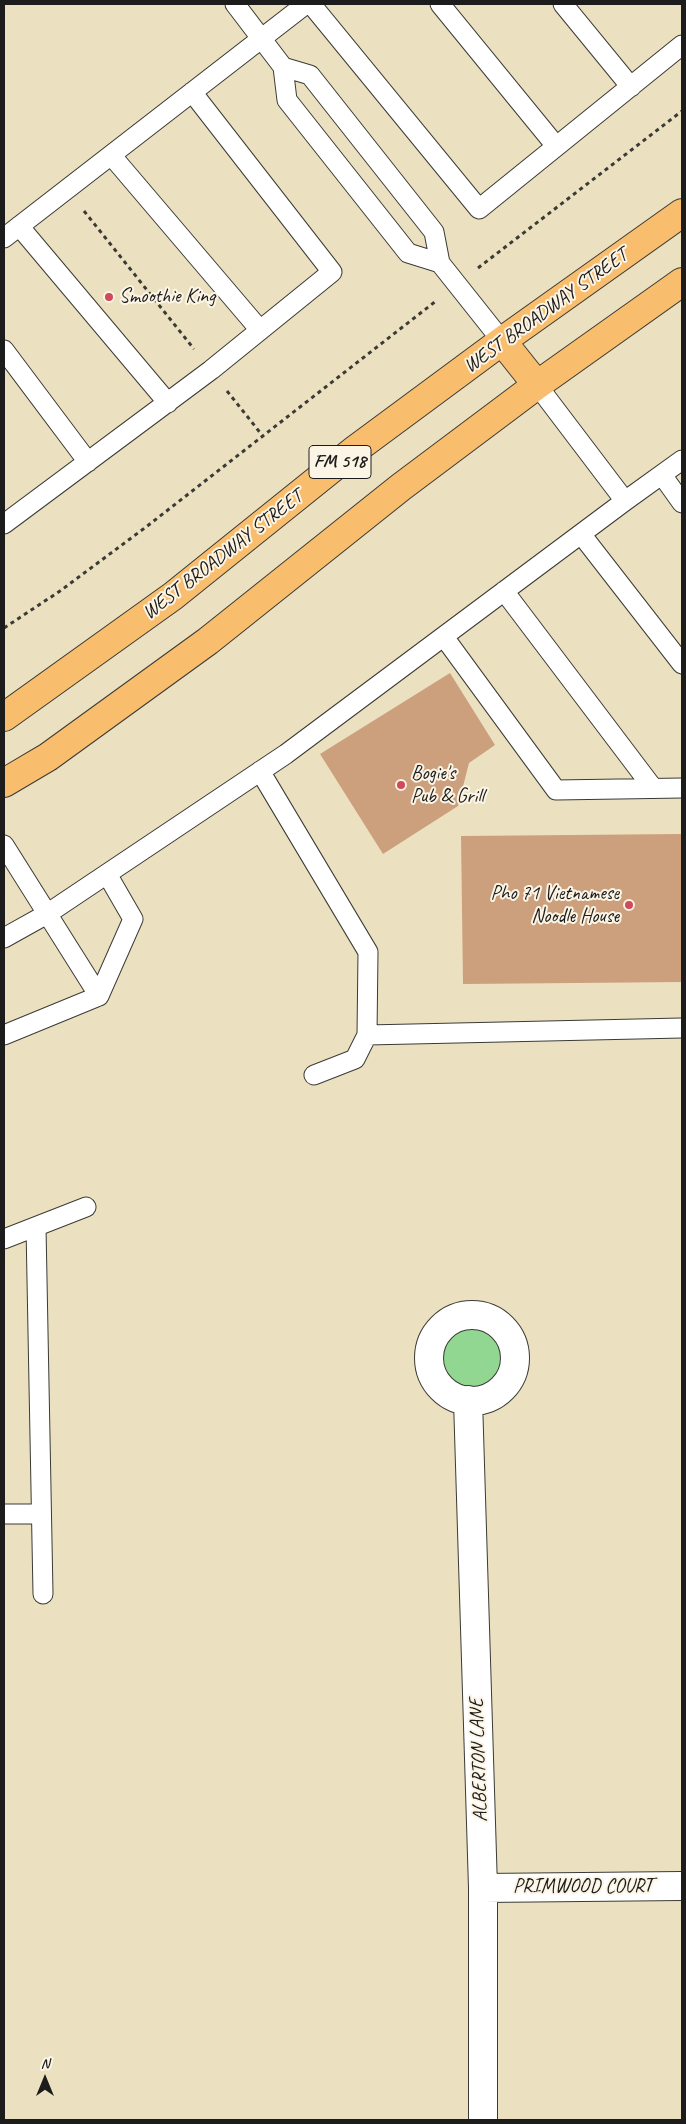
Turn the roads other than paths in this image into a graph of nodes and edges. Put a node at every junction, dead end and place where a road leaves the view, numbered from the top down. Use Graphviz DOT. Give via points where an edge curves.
graph roads {
  1 [pos="235,4"];
  2 [pos="306,4"];
  3 [pos="311,4"];
  4 [pos="440,4"];
  5 [pos="563,4"];
  6 [pos="262,38"];
  7 [pos="682,45"];
  8 [pos="283,67"];
  9 [pos="631,86"];
  10 [pos="192,92"];
  11 [pos="556,146"];
  12 [pos="111,155"];
  13 [pos="682,213"];
  14 [pos="19,226"];
  15 [pos="4,238"];
  16 [pos="440,263"];
  17 [pos="682,282"];
  18 [pos="260,330"];
  19 [pos="502,341"];
  20 [pos="4,350"];
  21 [pos="537,385"];
  22 [pos="168,403"];
  23 [pos="682,460"];
  24 [pos="88,462"];
  25 [pos="662,475"];
  26 [pos="625,501"];
  27 [pos="682,503"];
  28 [pos="4,523"];
  29 [pos="581,534"];
  30 [pos="504,592"];
  31 [pos="444,637"];
  32 [pos="682,664"];
  33 [pos="4,717"];
  34 [pos="260,771"];
  35 [pos="4,783"];
  36 [pos="652,788"];
  37 [pos="682,788"];
  38 [pos="4,845"];
  39 [pos="107,874"];
  40 [pos="47,914"];
  41 [pos="4,938"];
  42 [pos="99,996"];
  43 [pos="682,1028"];
  44 [pos="4,1035"];
  45 [pos="367,1035"];
  46 [pos="314,1075"];
  47 [pos="86,1207"];
  48 [pos="36,1227"];
  49 [pos="4,1239"];
  50 [pos="468,1400"];
  51 [pos="4,1514"];
  52 [pos="41,1514"];
  53 [pos="43,1594"];
  54 [pos="682,1886"];
  55 [pos="483,1888"];
  56 [pos="483,2120"];
  1 -- 6 [label="lane"];
  2 -- 6 [label="lane"];
  3 -- 11 [label="lane" via="479,209"];
  4 -- 11 [label="lane"];
  5 -- 9 [label="lane"];
  6 -- 8 [label="lane"];
  6 -- 10 [label="lane"];
  7 -- 9 [label="lane"];
  8 -- 16 [label="lane" via="310,75 434,232"];
  8 -- 16 [label="lane" via="287,100 408,253"];
  9 -- 11 [label="lane"];
  10 -- 12 [label="lane"];
  10 -- 18 [label="lane" via="332,272"];
  12 -- 14 [label="lane"];
  12 -- 18 [label="lane"];
  13 -- 19 [label="main road, WEST BROADWAY STREET / FM 518"];
  14 -- 15 [label="lane"];
  14 -- 22 [label="lane"];
  16 -- 19 [label="lane"];
  17 -- 21 [label="main road, FM 518"];
  18 -- 22 [label="lane"];
  19 -- 21 [label="main road"];
  19 -- 33 [label="main road, WEST BROADWAY STREET / FM 518" via="356,449 173,596"];
  20 -- 24 [label="lane"];
  21 -- 26 [label="lane"];
  21 -- 35 [label="main road, FM 518" via="401,487 208,641 48,756"];
  22 -- 24 [label="lane"];
  23 -- 25 [label="lane"];
  24 -- 28 [label="lane"];
  25 -- 26 [label="lane"];
  25 -- 27 [label="lane"];
  26 -- 29 [label="lane"];
  29 -- 30 [label="lane"];
  29 -- 32 [label="lane"];
  30 -- 31 [label="lane"];
  30 -- 36 [label="lane"];
  31 -- 34 [label="lane"];
  31 -- 36 [label="lane" via="556,790"];
  34 -- 39 [label="lane"];
  34 -- 45 [label="lane" via="368,952"];
  36 -- 37 [label="lane"];
  38 -- 40 [label="lane"];
  39 -- 40 [label="lane"];
  39 -- 42 [label="lane" via="133,919"];
  40 -- 41 [label="lane"];
  40 -- 42 [label="lane"];
  42 -- 44 [label="lane"];
  43 -- 45 [label="lane"];
  45 -- 46 [label="lane" via="355,1059"];
  47 -- 48 [label="lane"];
  48 -- 49 [label="lane"];
  48 -- 52 [label="lane"];
  50 -- 55 [label="street, ALBERTON LANE"];
  51 -- 52 [label="lane"];
  52 -- 53 [label="lane"];
  54 -- 55 [label="street, PRIMWOOD COURT"];
  55 -- 56 [label="street, ALBERTON LANE"];
}
